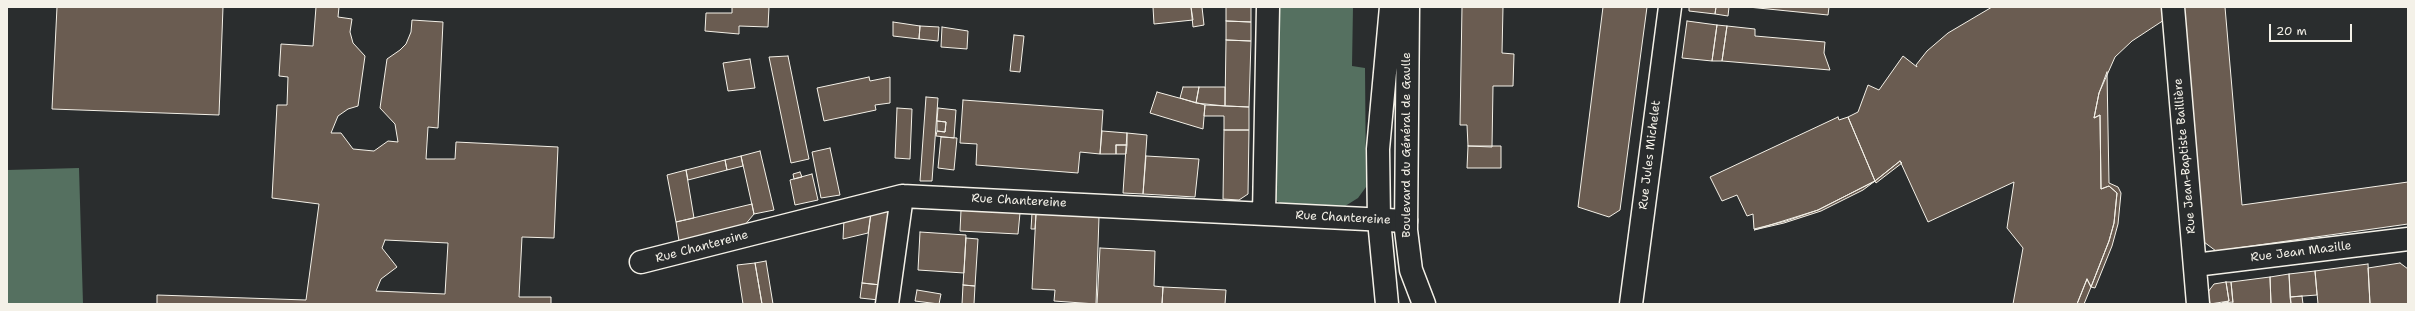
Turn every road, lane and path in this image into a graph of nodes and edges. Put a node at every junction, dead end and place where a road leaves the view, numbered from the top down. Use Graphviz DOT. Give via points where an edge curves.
graph roads {
  1 [pos="1268,7"];
  2 [pos="1391,7"];
  3 [pos="1408,7"];
  4 [pos="1670,7"];
  5 [pos="2173,7"];
  6 [pos="902,196"];
  7 [pos="1264,214"];
  8 [pos="1379,220"];
  9 [pos="1406,221"];
  10 [pos="2408,239"];
  11 [pos="641,262"];
  12 [pos="2195,265"];
  13 [pos="1382,266"];
  14 [pos="887,304"];
  15 [pos="1373,304"];
  16 [pos="1387,304"];
  17 [pos="1424,304"];
  18 [pos="1631,304"];
  19 [pos="2198,304"];
  1 -- 7 [label="street"];
  2 -- 8 [label="street" via="1379,119"];
  3 -- 9 [label="street, Boulevard du Général de Gaulle"];
  4 -- 18 [label="street, Rue Jules Michelet"];
  5 -- 12 [label="street, Rue Jean-Baptiste Baillière"];
  6 -- 7 [label="street, Rue Chantereine"];
  6 -- 11 [label="street, Rue Chantereine"];
  6 -- 14 [label="street"];
  7 -- 8 [label="street, Rue Chantereine"];
  8 -- 9 [label="street, Rue Chantereine"];
  8 -- 13 [label="street"];
  9 -- 17 [label="street, Boulevard du Général de Gaulle" via="1411,270"];
  10 -- 12 [label="street, Rue Jean Mazille"];
  12 -- 19 [label="street, Rue Jean-Baptiste Baillière"];
  13 -- 15 [label="street"];
  13 -- 16 [label="street"];
}
